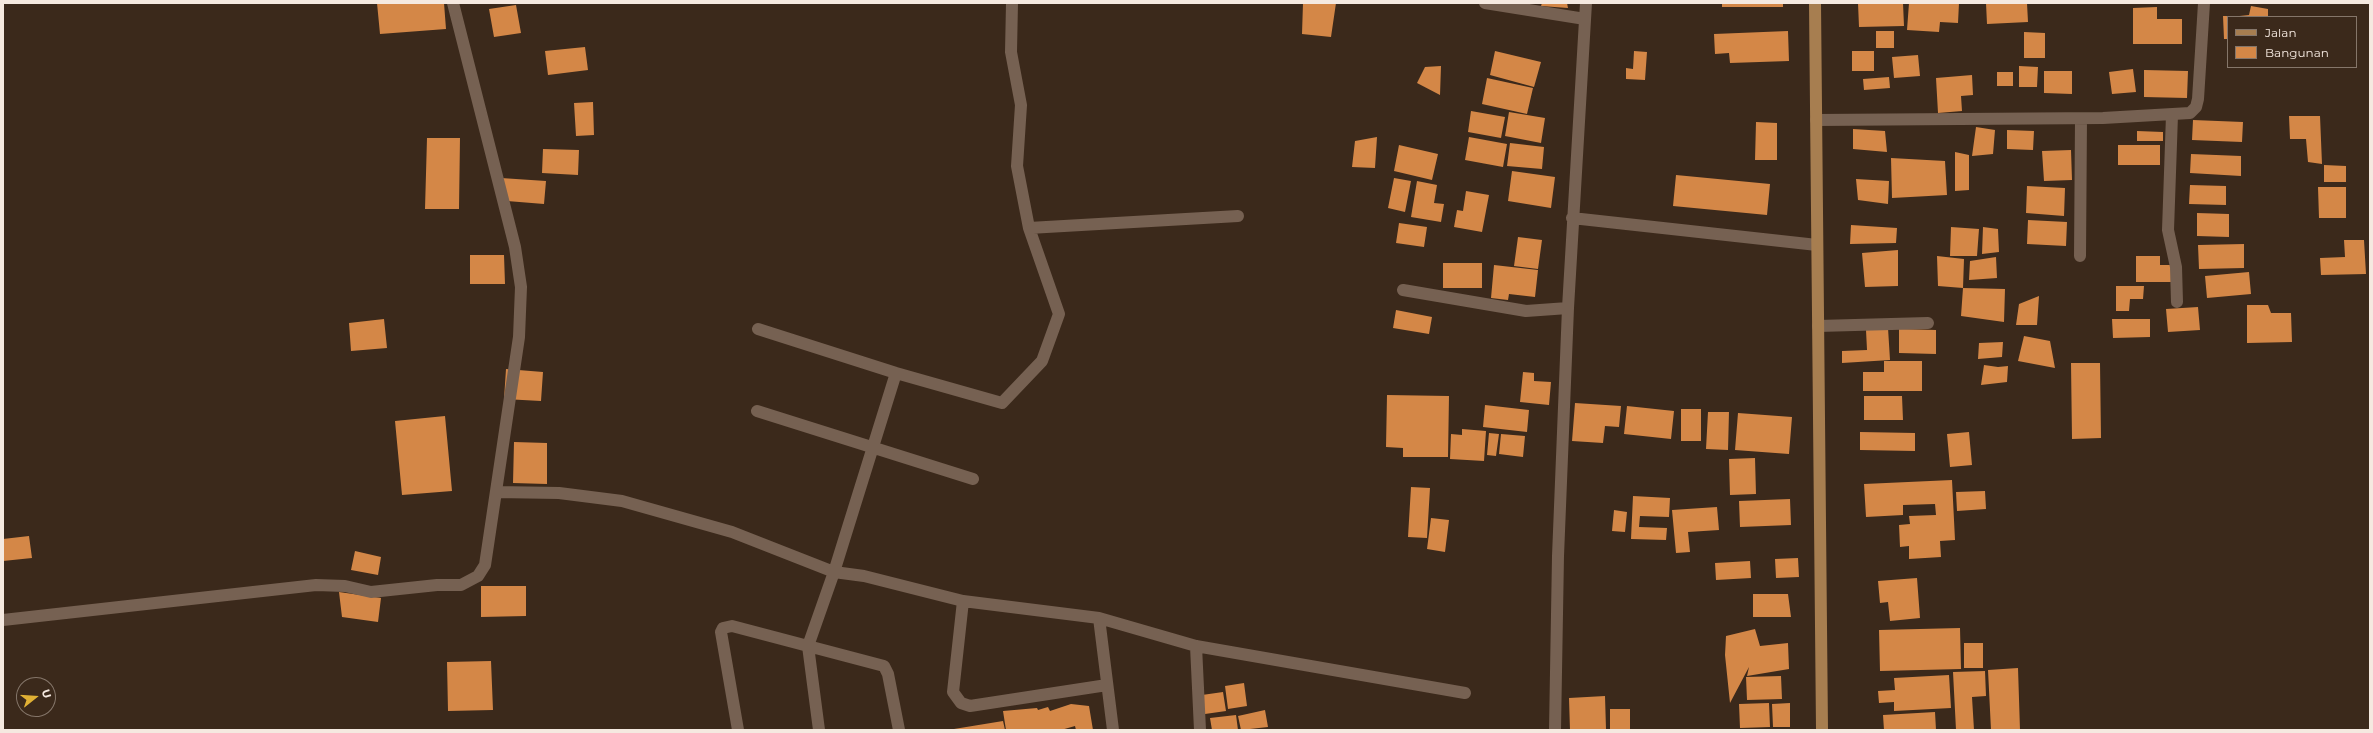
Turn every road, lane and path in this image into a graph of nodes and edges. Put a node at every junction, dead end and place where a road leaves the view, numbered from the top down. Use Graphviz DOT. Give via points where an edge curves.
graph roads {
  1 [pos="453,3"];
  2 [pos="1012,3"];
  3 [pos="1485,3"];
  4 [pos="1586,3"];
  5 [pos="1815,3"];
  6 [pos="2204,3"];
  7 [pos="1585,19"];
  8 [pos="2172,116"];
  9 [pos="2082,118"];
  10 [pos="1816,120"];
  11 [pos="1238,216"];
  12 [pos="1572,218"];
  13 [pos="1029,228"];
  14 [pos="1817,245"];
  15 [pos="2080,256"];
  16 [pos="1403,290"];
  17 [pos="2177,302"];
  18 [pos="1568,308"];
  19 [pos="1928,323"];
  20 [pos="1818,326"];
  21 [pos="758,329"];
  22 [pos="896,373"];
  23 [pos="757,411"];
  24 [pos="872,448"];
  25 [pos="973,479"];
  26 [pos="496,492"];
  27 [pos="834,572"];
  28 [pos="963,601"];
  29 [pos="1099,618"];
  30 [pos="3,620"];
  31 [pos="808,646"];
  32 [pos="1196,646"];
  33 [pos="1107,686"];
  34 [pos="1465,693"];
  35 [pos="738,730"];
  36 [pos="819,730"];
  37 [pos="899,730"];
  38 [pos="1113,730"];
  39 [pos="1200,730"];
  40 [pos="1555,730"];
  41 [pos="1822,730"];
  1 -- 26 [label="street" via="515,247 522,287 519,337"];
  2 -- 13 [label="street" via="1011,52 1021,105 1017,166"];
  3 -- 7 [label="street"];
  4 -- 7 [label="street"];
  5 -- 10 [label="main road"];
  6 -- 8 [label="street" via="2198,100 2190,113"];
  7 -- 12 [label="street"];
  8 -- 9 [label="street"];
  8 -- 17 [label="street" via="2168,230 2176,267"];
  9 -- 10 [label="street"];
  9 -- 15 [label="street"];
  10 -- 14 [label="main road"];
  11 -- 13 [label="street"];
  12 -- 14 [label="street"];
  12 -- 18 [label="street"];
  13 -- 22 [label="street" via="1059,314 1042,361 1002,403"];
  14 -- 20 [label="main road"];
  16 -- 18 [label="street" via="1526,311"];
  18 -- 40 [label="street" via="1558,556"];
  19 -- 20 [label="street"];
  20 -- 41 [label="main road"];
  21 -- 22 [label="street"];
  22 -- 24 [label="street"];
  23 -- 24 [label="street"];
  24 -- 25 [label="street"];
  24 -- 27 [label="street"];
  26 -- 27 [label="street" via="559,493 622,501 732,532"];
  26 -- 30 [label="street" via="485,565 478,576 461,585 371,592 345,586 316,585"];
  27 -- 28 [label="street" via="864,576"];
  27 -- 31 [label="street"];
  28 -- 29 [label="street"];
  28 -- 33 [label="street" via="953,692 961,703 970,706"];
  29 -- 32 [label="street"];
  29 -- 33 [label="street"];
  31 -- 35 [label="street" via="732,626 723,628 721,632"];
  31 -- 36 [label="street"];
  31 -- 37 [label="street" via="884,666 888,674"];
  32 -- 34 [label="street"];
  32 -- 39 [label="street"];
  33 -- 38 [label="street"];
}
